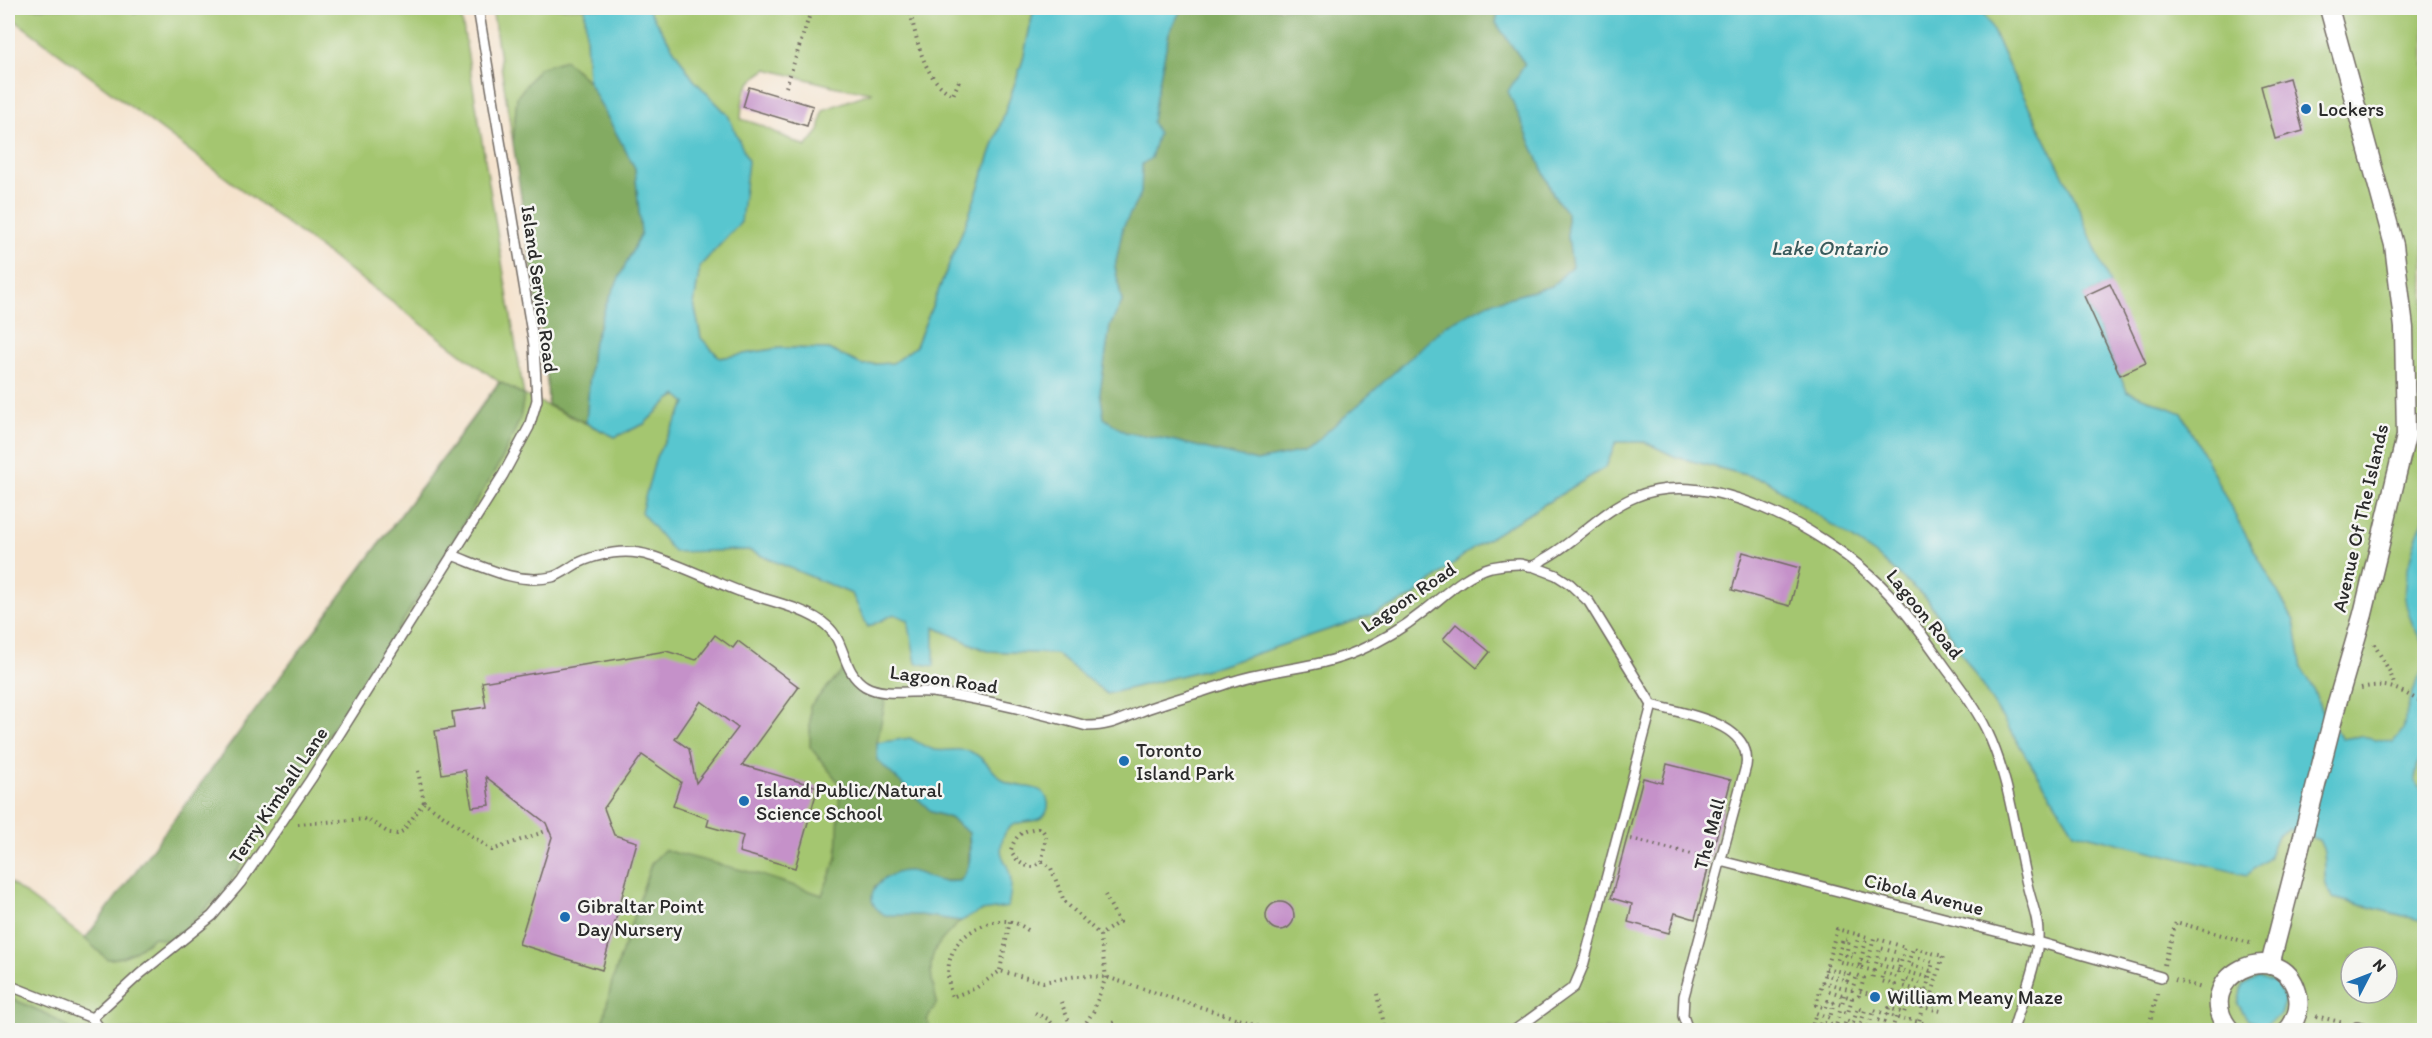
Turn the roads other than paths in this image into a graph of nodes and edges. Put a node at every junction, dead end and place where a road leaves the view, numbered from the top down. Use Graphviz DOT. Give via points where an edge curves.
graph roads {
  1 [pos="478,8"];
  2 [pos="2329,8"];
  3 [pos="452,555"];
  4 [pos="1532,566"];
  5 [pos="1652,705"];
  6 [pos="1721,861"];
  7 [pos="2038,942"];
  8 [pos="2272,958"];
  9 [pos="2161,977"];
  10 [pos="8,985"];
  11 [pos="92,1018"];
  12 [pos="2357,1027"];
  13 [pos="101,1030"];
  14 [pos="1515,1030"];
  15 [pos="1688,1030"];
  16 [pos="2013,1030"];
  17 [pos="2230,1030"];
  18 [pos="2288,1030"];
  19 [pos="2369,1030"];
  1 -- 3 [label="lane, Island Service Road" via="534,345 537,400 529,427 503,475"];
  2 -- 8 [label="street, Avenue Of The Islands" via="2394,245 2404,328 2406,436"];
  3 -- 4 [label="lane, Lagoon Road" via="528,579 554,576 602,554 650,555 827,625 839,640 854,676 866,686 889,692 930,692 980,700 1087,726 1116,723 1250,676 1331,662 1392,634 1481,571 1499,566"];
  3 -- 11 [label="lane, Terry Kimball Lane" via="241,882 212,916"];
  4 -- 5 [label="lane" via="1556,575 1589,602"];
  4 -- 7 [label="lane, Lagoon Road" via="1561,550 1631,498 1656,489 1728,495 1762,507 1845,555 1873,578 1909,618 1987,730 1998,759 2027,887 2038,918"];
  5 -- 6 [label="lane, The Mall" via="1726,728 1744,745 1746,766"];
  5 -- 14 [label="lane" via="1583,966 1574,987"];
  6 -- 7 [label="lane, Cibola Avenue"];
  6 -- 15 [label="lane, The Mall" via="1684,996 1683,1016"];
  7 -- 9 [label="lane, Cibola Avenue"];
  7 -- 16 [label="lane, Lagoon Road"];
  8 -- 17 [label="street" via="2240,969 2226,981 2219,1005"];
  8 -- 18 [label="street" via="2296,988 2299,999 2298,1011"];
  10 -- 11 [label="lane"];
  11 -- 13 [label="lane"];
  12 -- 19 [label="lane"];
}
